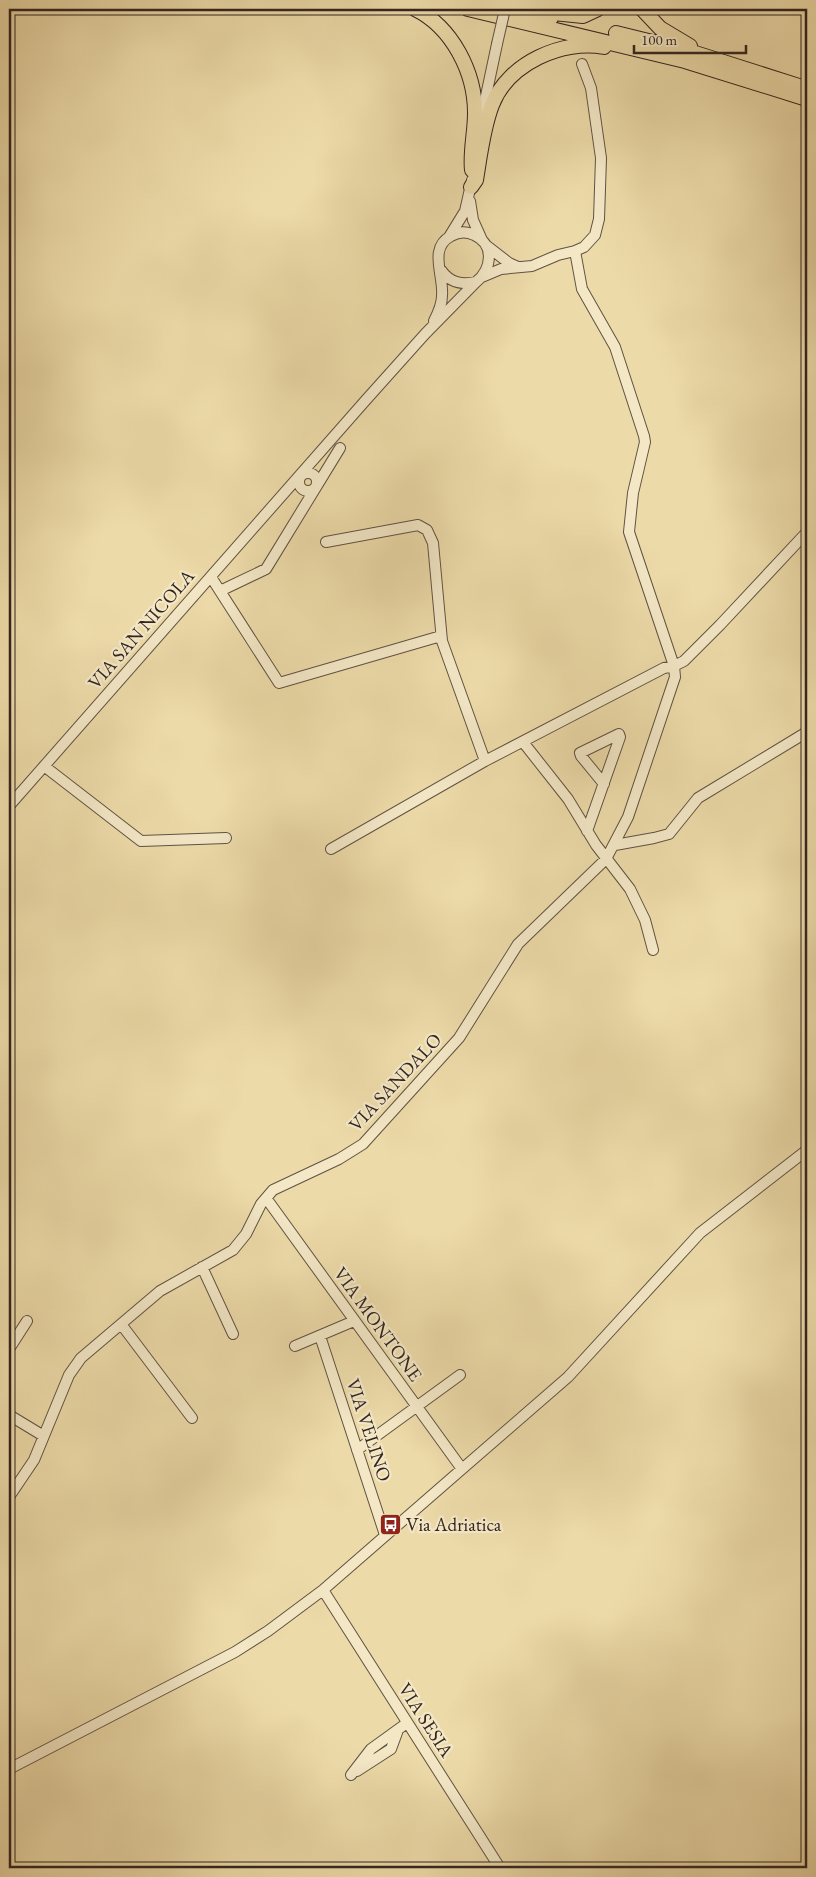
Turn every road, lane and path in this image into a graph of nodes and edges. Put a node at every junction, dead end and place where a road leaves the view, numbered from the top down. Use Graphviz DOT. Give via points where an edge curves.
graph roads {
  1 [pos="415,9"];
  2 [pos="468,9"];
  3 [pos="505,9"];
  4 [pos="598,9"];
  5 [pos="642,9"];
  6 [pos="517,10"];
  7 [pos="684,60"];
  8 [pos="582,64"];
  9 [pos="743,68"];
  10 [pos="807,89"];
  11 [pos="807,99"];
  12 [pos="471,186"];
  13 [pos="449,237"];
  14 [pos="484,244"];
  15 [pos="575,251"];
  16 [pos="524,268"];
  17 [pos="441,270"];
  18 [pos="479,279"];
  19 [pos="425,334"];
  20 [pos="340,448"];
  21 [pos="301,476"];
  22 [pos="317,487"];
  23 [pos="807,532"];
  24 [pos="326,542"];
  25 [pos="211,577"];
  26 [pos="220,590"];
  27 [pos="441,636"];
  28 [pos="674,666"];
  29 [pos="807,732"];
  30 [pos="523,742"];
  31 [pos="484,761"];
  32 [pos="44,766"];
  33 [pos="604,784"];
  34 [pos="9,806"];
  35 [pos="587,831"];
  36 [pos="226,838"];
  37 [pos="615,844"];
  38 [pos="331,849"];
  39 [pos="606,858"];
  40 [pos="653,950"];
  41 [pos="807,1150"];
  42 [pos="266,1198"];
  43 [pos="202,1267"];
  44 [pos="27,1321"];
  45 [pos="354,1321"];
  46 [pos="121,1324"];
  47 [pos="233,1334"];
  48 [pos="320,1336"];
  49 [pos="295,1346"];
  50 [pos="9,1349"];
  51 [pos="460,1374"];
  52 [pos="416,1407"];
  53 [pos="9,1415"];
  54 [pos="192,1418"];
  55 [pos="42,1434"];
  56 [pos="357,1450"];
  57 [pos="462,1469"];
  58 [pos="9,1497"];
  59 [pos="385,1535"];
  60 [pos="323,1590"];
  61 [pos="407,1723"];
  62 [pos="398,1729"];
  63 [pos="9,1769"];
  64 [pos="500,1868"];
  1 -- 12 [label="highway" via="448,37 468,74 475,107"];
  2 -- 7 [label="highway"];
  3 -- 12 [label="street, bridge" via="486,89"];
  4 -- 6 [label="highway" via="582,16"];
  5 -- 9 [label="highway" via="674,38"];
  6 -- 9 [label="highway" via="689,51"];
  7 -- 11 [label="highway"];
  7 -- 12 [label="highway" via="659,59 584,45 557,49 534,59 510,80 492,103 476,180"];
  8 -- 15 [label="street, VIA SAN NICOLA" via="598,131 601,184 598,229 589,243"];
  9 -- 10 [label="highway"];
  12 -- 13 [label="street, VIA SAN NICOLA" via="463,217"];
  12 -- 14 [label="street" via="473,220"];
  13 -- 14 [label="street" via="468,233"];
  13 -- 17 [label="street, VIA SAN NICOLA" via="439,249"];
  14 -- 16 [label="street" via="509,263"];
  14 -- 18 [label="street" via="489,262"];
  15 -- 16 [label="street, VIA SAN NICOLA"];
  15 -- 28 [label="street" via="582,288 615,346 644,436 629,532"];
  16 -- 18 [label="street, VIA SAN NICOLA" via="501,269"];
  17 -- 18 [label="street, VIA SAN NICOLA" via="451,281 459,284"];
  17 -- 19 [label="street, VIA SAN NICOLA" via="441,304"];
  18 -- 19 [label="street, VIA SAN NICOLA"];
  19 -- 21 [label="street, VIA SAN NICOLA"];
  20 -- 22 [label="street, VIA SAN NICOLA"];
  21 -- 22 [label="street" via="301,488 312,491"];
  21 -- 25 [label="street, VIA SAN NICOLA"];
  22 -- 26 [label="street, VIA SAN NICOLA" via="266,569"];
  23 -- 28 [label="street" via="720,625 684,661"];
  24 -- 27 [label="street" via="418,525 427,530 433,543"];
  25 -- 26 [label="street"];
  25 -- 32 [label="street, VIA SAN NICOLA"];
  26 -- 27 [label="street" via="279,683"];
  27 -- 31 [label="street"];
  28 -- 30 [label="street" via="664,668"];
  28 -- 37 [label="street, VIA SANDALO" via="675,677 650,755"];
  29 -- 37 [label="street" via="698,798 669,834"];
  30 -- 31 [label="street"];
  30 -- 35 [label="street" via="568,799"];
  31 -- 38 [label="street"];
  32 -- 34 [label="street, VIA SAN NICOLA"];
  32 -- 36 [label="street" via="141,841"];
  33 -- 33 [label="street" via="620,737 619,734 580,753"];
  33 -- 35 [label="street"];
  35 -- 39 [label="street"];
  37 -- 39 [label="street, VIA SANDALO"];
  39 -- 40 [label="street" via="636,899"];
  39 -- 42 [label="street, VIA SANDALO" via="518,944 460,1038 373,1133 339,1159 282,1185"];
  41 -- 57 [label="street" via="700,1233 568,1377"];
  42 -- 43 [label="street, VIA SANDALO" via="240,1243"];
  42 -- 45 [label="street, VIA MONTONE"];
  43 -- 46 [label="street, VIA SANDALO" via="160,1291"];
  43 -- 47 [label="street"];
  44 -- 50 [label="street"];
  45 -- 48 [label="street"];
  45 -- 52 [label="street, VIA MONTONE"];
  46 -- 54 [label="street"];
  46 -- 55 [label="street, VIA SANDALO" via="73,1367"];
  48 -- 49 [label="street"];
  48 -- 56 [label="street, VIA VELINO"];
  51 -- 52 [label="street"];
  52 -- 56 [label="street"];
  52 -- 57 [label="street, VIA MONTONE"];
  53 -- 55 [label="street"];
  55 -- 58 [label="street, VIA SANDALO" via="26,1474"];
  56 -- 59 [label="street, VIA VELINO"];
  57 -- 59 [label="street"];
  59 -- 60 [label="street"];
  60 -- 61 [label="street, VIA SESIA"];
  60 -- 63 [label="street" via="234,1652"];
  61 -- 62 [label="street"];
  61 -- 64 [label="street, VIA SESIA"];
  62 -- 62 [label="street" via="391,1749 351,1775 371,1749"];
}
